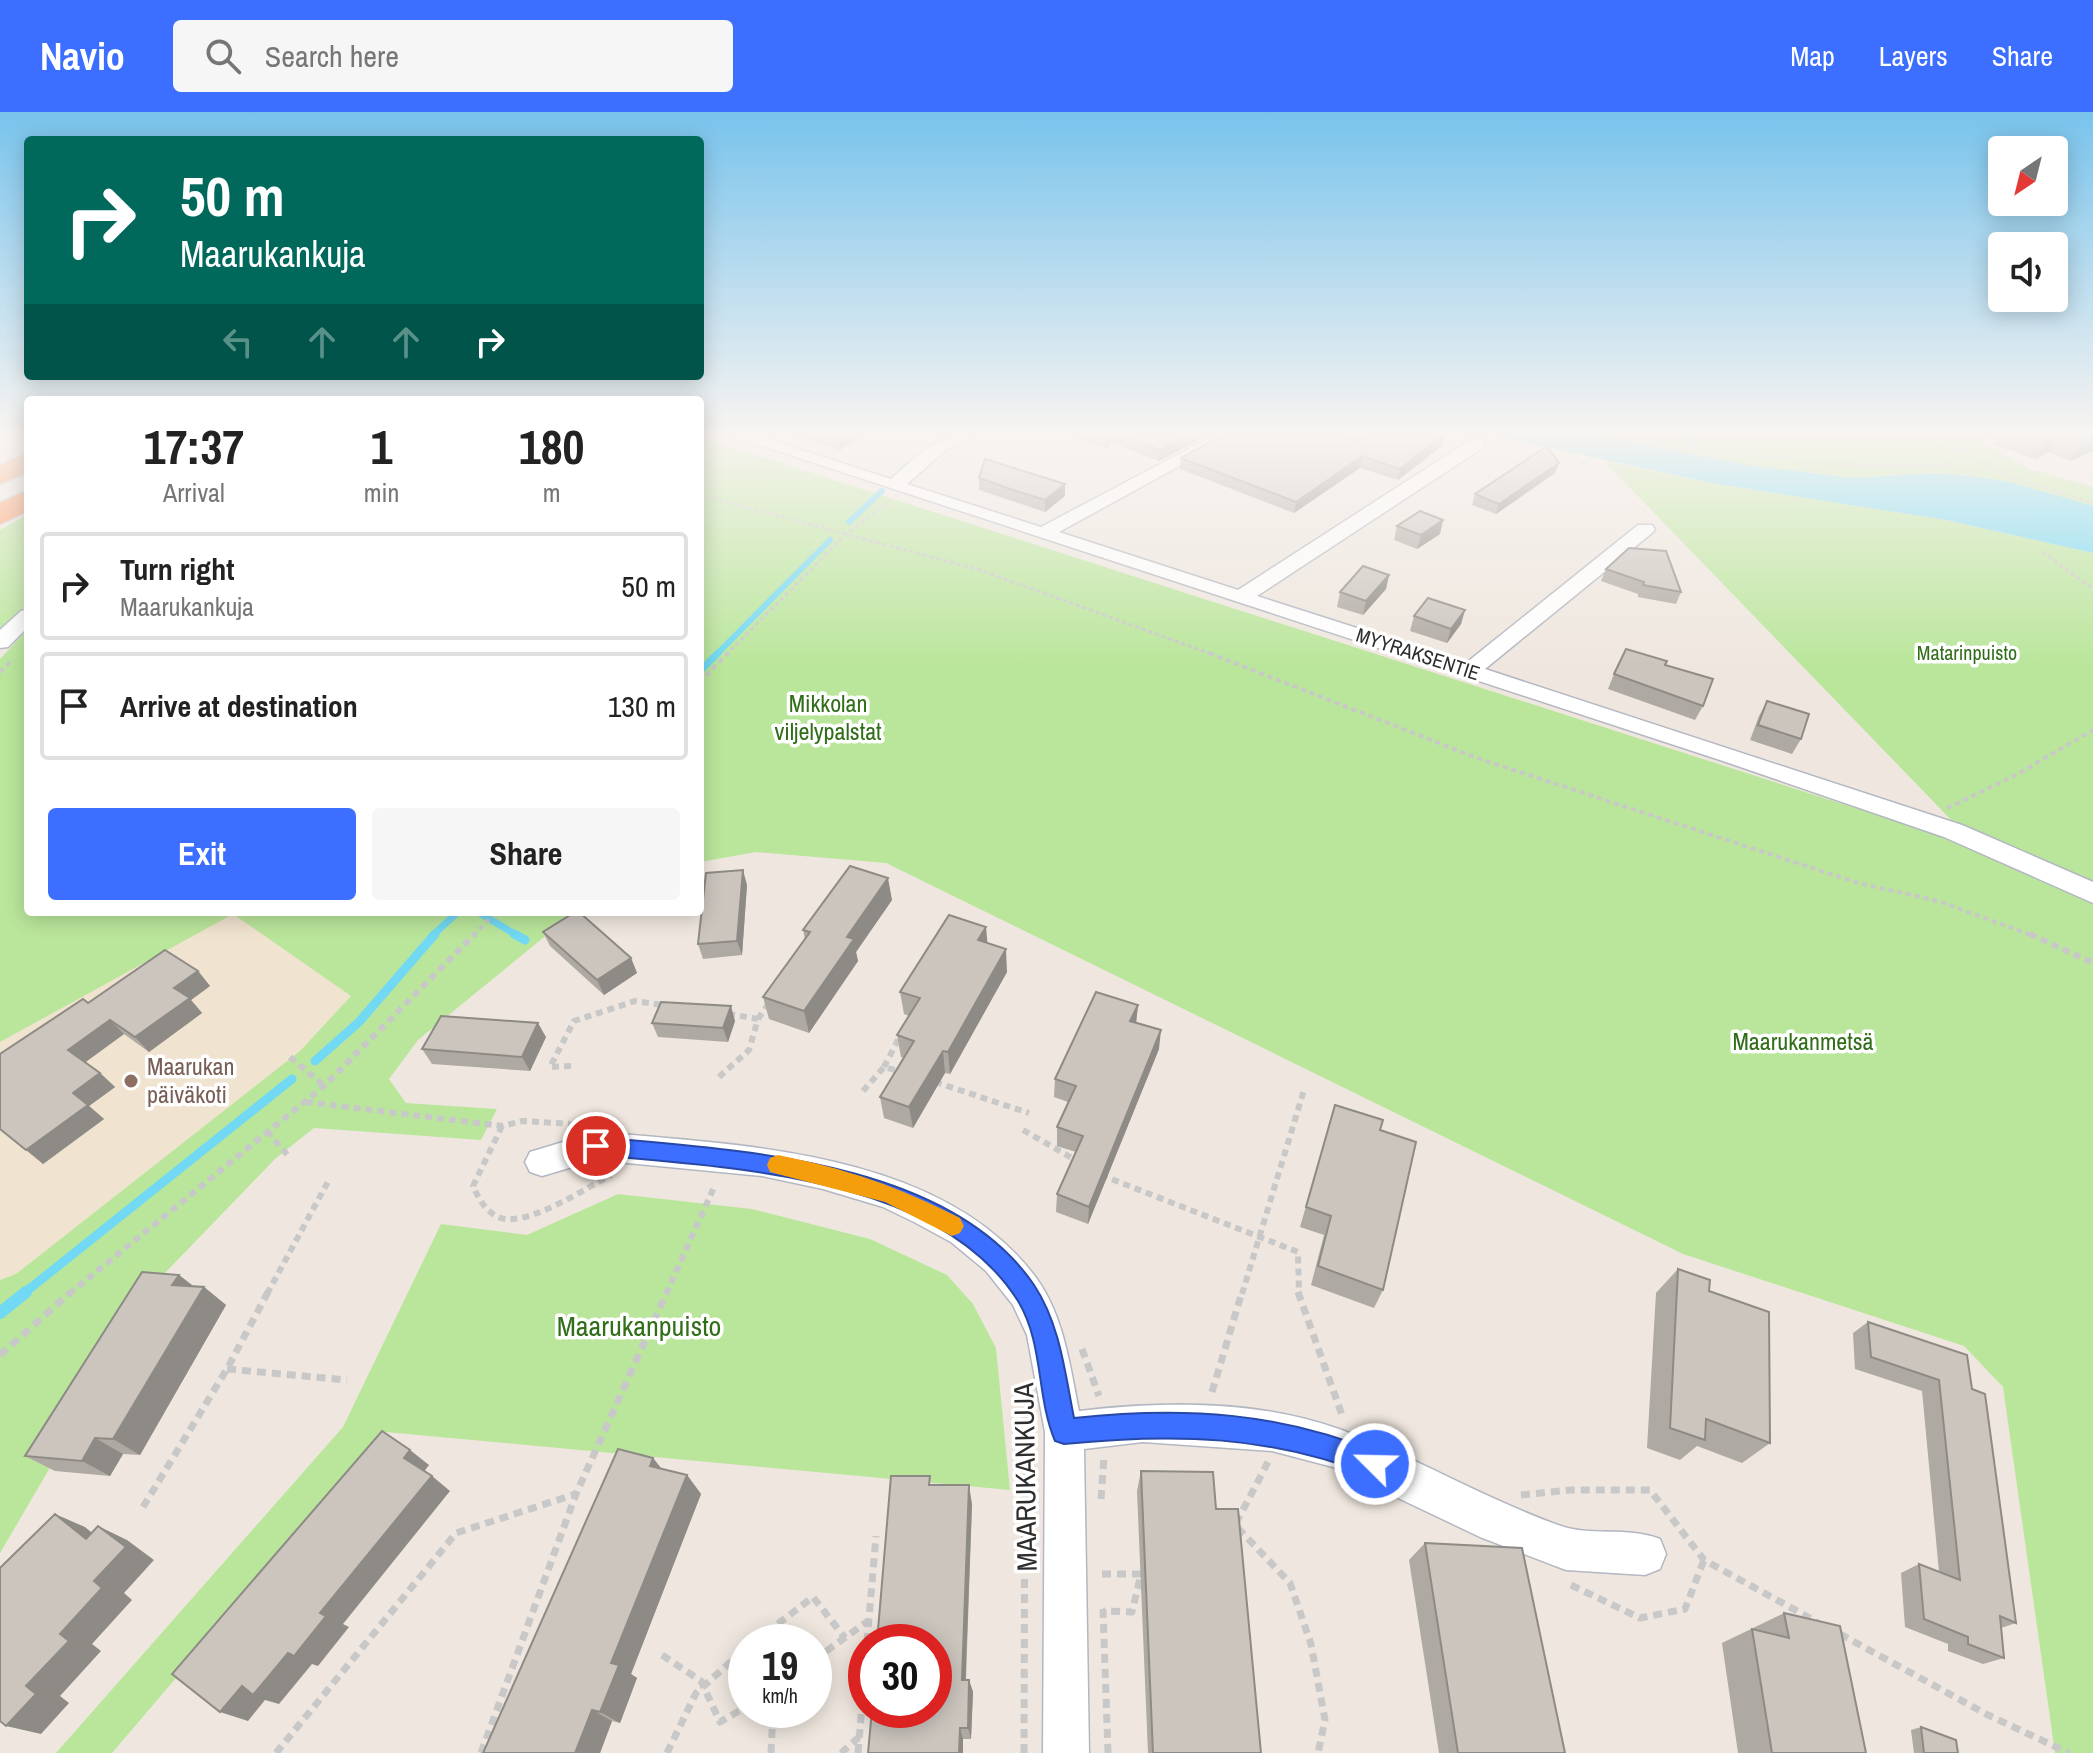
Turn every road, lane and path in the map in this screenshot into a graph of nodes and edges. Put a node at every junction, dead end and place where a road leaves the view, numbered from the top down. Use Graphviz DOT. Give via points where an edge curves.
graph roads {
  1 [pos="764,512"];
  2 [pos="867,512"];
  3 [pos="976,512"];
  4 [pos="1083,512"];
  5 [pos="1372,512"];
  6 [pos="1645,529"];
  7 [pos="847,533"];
  8 [pos="1043,533"];
  9 [pos="2043,552"];
  10 [pos="2093,589"];
  11 [pos="1241,597"];
  12 [pos="24,619"];
  13 [pos="0,642"];
  14 [pos="1470,670"];
  15 [pos="704,678"];
  16 [pos="2093,730"];
  17 [pos="1921,820"];
  18 [pos="2093,893"];
  19 [pos="492,916"];
  20 [pos="2093,963"];
  21 [pos="776,993"];
  22 [pos="666,1005"];
  23 [pos="727,1014"];
  24 [pos="758,1019"];
  25 [pos="904,1027"];
  26 [pos="290,1057"];
  27 [pos="571,1066"];
  28 [pos="884,1067"];
  29 [pos="910,1074"];
  30 [pos="719,1077"];
  31 [pos="923,1078"];
  32 [pos="324,1086"];
  33 [pos="1304,1090"];
  34 [pos="863,1091"];
  35 [pos="306,1102"];
  36 [pos="1029,1113"];
  37 [pos="578,1125"];
  38 [pos="502,1126"];
  39 [pos="1023,1130"];
  40 [pos="267,1131"];
  41 [pos="290,1158"];
  42 [pos="542,1162"];
  43 [pos="618,1172"];
  44 [pos="330,1178"];
  45 [pos="703,1179"];
  46 [pos="1257,1237"];
  47 [pos="1081,1346"];
  48 [pos="0,1355"];
  49 [pos="227,1369"];
  50 [pos="347,1380"];
  51 [pos="1212,1392"];
  52 [pos="1025,1404"];
  53 [pos="1344,1420"];
  54 [pos="1083,1430"];
  55 [pos="1271,1458"];
  56 [pos="576,1494"];
  57 [pos="143,1507"];
  58 [pos="1100,1512"];
  59 [pos="876,1536"];
  60 [pos="1645,1554"];
  61 [pos="1101,1558"];
  62 [pos="1704,1560"];
  63 [pos="1102,1574"];
  64 [pos="1102,1586"];
  65 [pos="1103,1599"];
  66 [pos="1103,1611"];
  67 [pos="869,1621"];
  68 [pos="778,1624"];
  69 [pos="869,1624"];
  70 [pos="1821,1624"];
  71 [pos="1835,1631"];
  72 [pos="845,1638"];
  73 [pos="832,1647"];
  74 [pos="662,1655"];
  75 [pos="728,1661"];
  76 [pos="701,1681"];
  77 [pos="728,1717"];
  78 [pos="772,1728"];
  79 [pos="860,1728"];
  80 [pos="859,1737"];
  81 [pos="276,1753"];
  82 [pos="481,1753"];
  83 [pos="667,1753"];
  84 [pos="771,1753"];
  85 [pos="841,1753"];
  86 [pos="858,1753"];
  87 [pos="1024,1753"];
  88 [pos="1066,1753"];
  89 [pos="1108,1753"];
  90 [pos="1318,1753"];
  91 [pos="2069,1753"];
  1 -- 7 [label="path"];
  2 -- 7 [label="path"];
  3 -- 8 [label="street, MYYRAKSENTIE"];
  4 -- 8 [label="street"];
  5 -- 11 [label="street"];
  6 -- 14 [label="street"];
  7 -- 15 [label="path"];
  7 -- 20 [label="path" via="1052,594 1477,758 1858,883 2014,926"];
  8 -- 11 [label="street, MYYRAKSENTIE"];
  9 -- 10 [label="path"];
  11 -- 14 [label="street, MYYRAKSENTIE"];
  12 -- 13 [label="street"];
  14 -- 17 [label="street, MYYRAKSENTIE"];
  16 -- 17 [label="path" via="2016,775"];
  17 -- 18 [label="street, MYYRAKSENTIE"];
  19 -- 32 [label="path"];
  21 -- 24 [label="path"];
  22 -- 27 [label="path" via="635,1001 574,1021 550,1067"];
  23 -- 24 [label="path"];
  24 -- 30 [label="path" via="749,1050"];
  25 -- 28 [label="path"];
  26 -- 32 [label="path"];
  28 -- 29 [label="path"];
  28 -- 34 [label="path"];
  31 -- 36 [label="path"];
  32 -- 35 [label="path"];
  33 -- 46 [label="path"];
  35 -- 38 [label="path"];
  35 -- 40 [label="path"];
  37 -- 38 [label="path" via="523,1121"];
  38 -- 43 [label="path" via="473,1186 483,1206 499,1218 523,1218"];
  39 -- 46 [label="path" via="1113,1181"];
  40 -- 41 [label="path"];
  40 -- 48 [label="path"];
  42 -- 54 [label="street, MAARUKANKUJA" via="596,1146 762,1162 891,1194 926,1211 998,1259 1026,1293"];
  44 -- 49 [label="path"];
  45 -- 56 [label="path" via="717,1180"];
  46 -- 51 [label="path"];
  46 -- 53 [label="path" via="1298,1252 1298,1293"];
  47 -- 54 [label="path" via="1099,1393"];
  49 -- 50 [label="path"];
  49 -- 57 [label="path"];
  52 -- 87 [label="path, MAARUKANKUJA"];
  54 -- 58 [label="path" via="1104,1466"];
  54 -- 60 [label="street" via="1143,1423 1272,1432 1337,1448 1494,1523 1566,1549"];
  54 -- 88 [label="street, MAARUKANKUJA"];
  55 -- 90 [label="path" via="1235,1525 1290,1583 1311,1644 1325,1720"];
  56 -- 81 [label="path" via="456,1533"];
  56 -- 82 [label="path"];
  59 -- 67 [label="path"];
  61 -- 63 [label="path"];
  62 -- 70 [label="path"];
  63 -- 64 [label="path"];
  63 -- 66 [label="path" via="1141,1574 1132,1612"];
  65 -- 66 [label="path"];
  66 -- 89 [label="path"];
  67 -- 69 [label="path"];
  67 -- 72 [label="path"];
  68 -- 72 [label="path" via="813,1597"];
  71 -- 91 [label="path"];
  72 -- 73 [label="path"];
  74 -- 76 [label="path"];
  75 -- 76 [label="path"];
  76 -- 77 [label="path" via="720,1722"];
  76 -- 83 [label="path" via="683,1707"];
  78 -- 84 [label="path"];
  79 -- 80 [label="path"];
  80 -- 85 [label="path"];
  80 -- 86 [label="path"];
}
